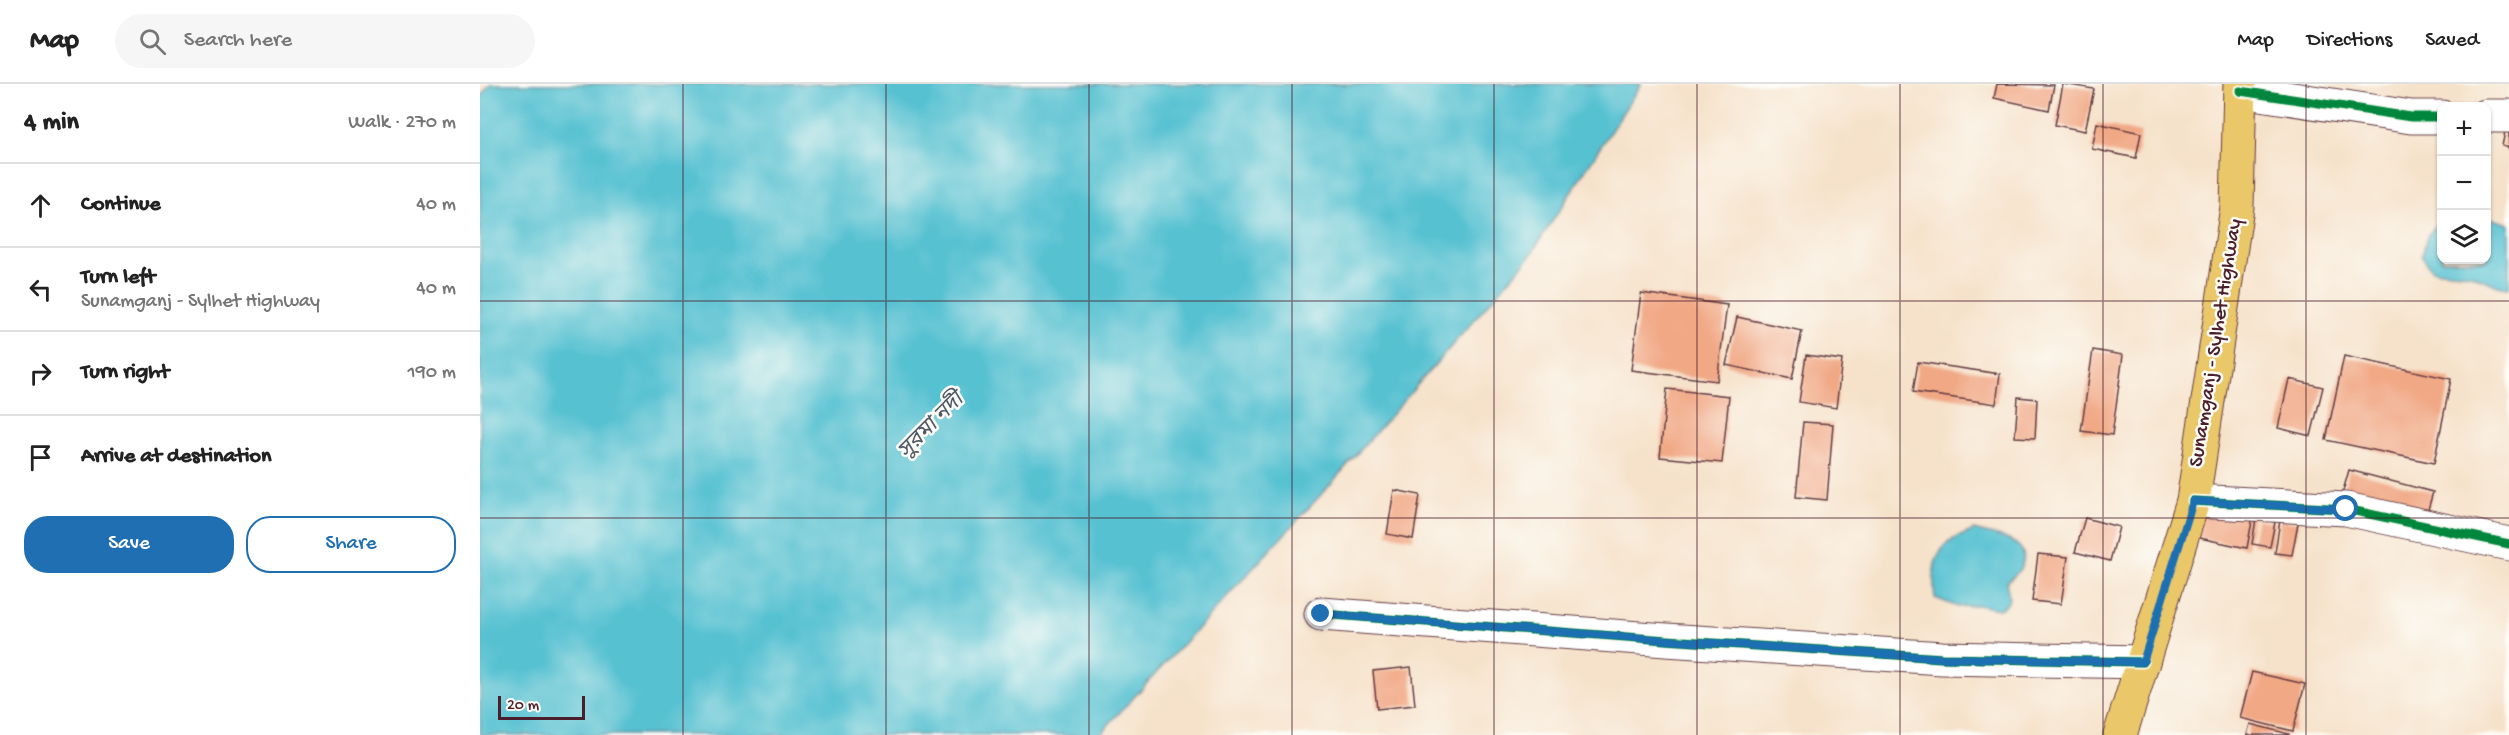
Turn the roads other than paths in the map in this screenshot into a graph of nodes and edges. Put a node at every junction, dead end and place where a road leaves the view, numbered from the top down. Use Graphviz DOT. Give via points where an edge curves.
graph roads {
  1 [pos="2240,88"];
  2 [pos="2509,116"];
  3 [pos="2437,117"];
  4 [pos="2491,117"];
  5 [pos="2193,501"];
  6 [pos="2509,544"];
  7 [pos="1321,614"];
  8 [pos="2143,662"];
  9 [pos="2120,735"];
  1 -- 3 [label="street" via="2411,117"];
  1 -- 5 [label="main road, Sunamganj - Sylhet Highway" via="2237,207"];
  2 -- 4 [label="street"];
  5 -- 6 [label="street" via="2346,509"];
  5 -- 8 [label="main road, Sunamganj - Sylhet Highway"];
  7 -- 8 [label="street" via="1942,658"];
  8 -- 9 [label="main road, Sunamganj - Sylhet Highway"];
}
